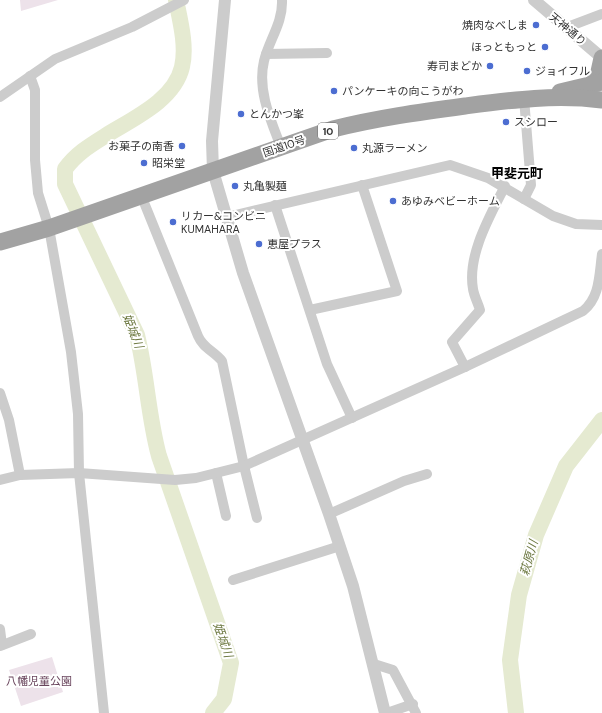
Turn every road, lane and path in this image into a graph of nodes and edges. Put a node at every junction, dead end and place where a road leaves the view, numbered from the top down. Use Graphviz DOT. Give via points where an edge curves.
graph roads {
  1 [pos="183,0"];
  2 [pos="225,0"];
  3 [pos="282,0"];
  4 [pos="534,0"];
  5 [pos="602,14"];
  6 [pos="565,28"];
  7 [pos="327,53"];
  8 [pos="266,54"];
  9 [pos="602,58"];
  10 [pos="30,76"];
  11 [pos="597,83"];
  12 [pos="548,96"];
  13 [pos="0,97"];
  14 [pos="524,98"];
  15 [pos="602,100"];
  16 [pos="281,147"];
  17 [pos="213,171"];
  18 [pos="362,185"];
  19 [pos="505,186"];
  20 [pos="141,195"];
  21 [pos="524,199"];
  22 [pos="275,205"];
  23 [pos="227,217"];
  24 [pos="602,225"];
  25 [pos="49,228"];
  26 [pos="0,242"];
  27 [pos="602,254"];
  28 [pos="310,310"];
  29 [pos="465,367"];
  30 [pos="0,392"];
  31 [pos="352,418"];
  32 [pos="303,440"];
  33 [pos="244,466"];
  34 [pos="216,473"];
  35 [pos="80,474"];
  36 [pos="427,474"];
  37 [pos="20,475"];
  38 [pos="0,480"];
  39 [pos="329,514"];
  40 [pos="226,516"];
  41 [pos="257,518"];
  42 [pos="340,546"];
  43 [pos="233,580"];
  44 [pos="0,628"];
  45 [pos="31,634"];
  46 [pos="1,646"];
  47 [pos="374,664"];
  48 [pos="415,709"];
  49 [pos="104,713"];
  50 [pos="386,713"];
  1 -- 10 [label="street" via="132,27 55,59"];
  2 -- 17 [label="street" via="212,141"];
  3 -- 8 [label="street" via="278,25"];
  4 -- 6 [label="street, 天神通り"];
  5 -- 6 [label="street"];
  6 -- 9 [label="street, 天神通り"];
  7 -- 8 [label="street" via="278,56"];
  8 -- 16 [label="street" via="261,75 267,109"];
  9 -- 11 [label="highway"];
  10 -- 13 [label="street"];
  10 -- 25 [label="street" via="35,90 35,160 38,193"];
  11 -- 12 [label="highway"];
  12 -- 14 [label="highway, 国道10号 / 10"];
  12 -- 15 [label="highway, 国道10号 / 10"];
  14 -- 16 [label="highway, 国道10号 / 10" via="374,119 333,129"];
  14 -- 21 [label="street" via="531,185"];
  16 -- 17 [label="highway, 国道10号 / 10"];
  17 -- 20 [label="highway, 国道10号 / 10"];
  17 -- 23 [label="street"];
  18 -- 19 [label="street" via="450,165"];
  18 -- 22 [label="street"];
  18 -- 28 [label="street" via="397,291"];
  19 -- 21 [label="street"];
  19 -- 29 [label="street" via="481,235 474,261 473,289 480,310 452,342"];
  20 -- 25 [label="highway, 国道10号 / 10"];
  20 -- 33 [label="street" via="198,336 202,344 222,361"];
  21 -- 24 [label="street" via="553,216 576,224"];
  22 -- 23 [label="street"];
  22 -- 28 [label="street"];
  23 -- 32 [label="street" via="242,273"];
  25 -- 26 [label="highway, 国道10号 / 10"];
  25 -- 35 [label="street" via="71,352 78,414"];
  27 -- 29 [label="street" via="596,296 583,311"];
  28 -- 31 [label="street" via="327,364"];
  29 -- 31 [label="street"];
  30 -- 37 [label="street" via="9,420"];
  31 -- 32 [label="street"];
  32 -- 33 [label="street"];
  32 -- 39 [label="street"];
  33 -- 34 [label="street"];
  33 -- 41 [label="street"];
  34 -- 35 [label="street" via="175,480"];
  34 -- 40 [label="street"];
  35 -- 37 [label="street"];
  35 -- 49 [label="street"];
  36 -- 39 [label="street" via="404,481"];
  37 -- 38 [label="street"];
  39 -- 42 [label="street"];
  42 -- 43 [label="street"];
  42 -- 47 [label="street"];
  44 -- 46 [label="street"];
  45 -- 46 [label="street"];
  47 -- 48 [label="street" via="393,670"];
  47 -- 50 [label="street"];
  48 -- 50 [label="street"];
}
